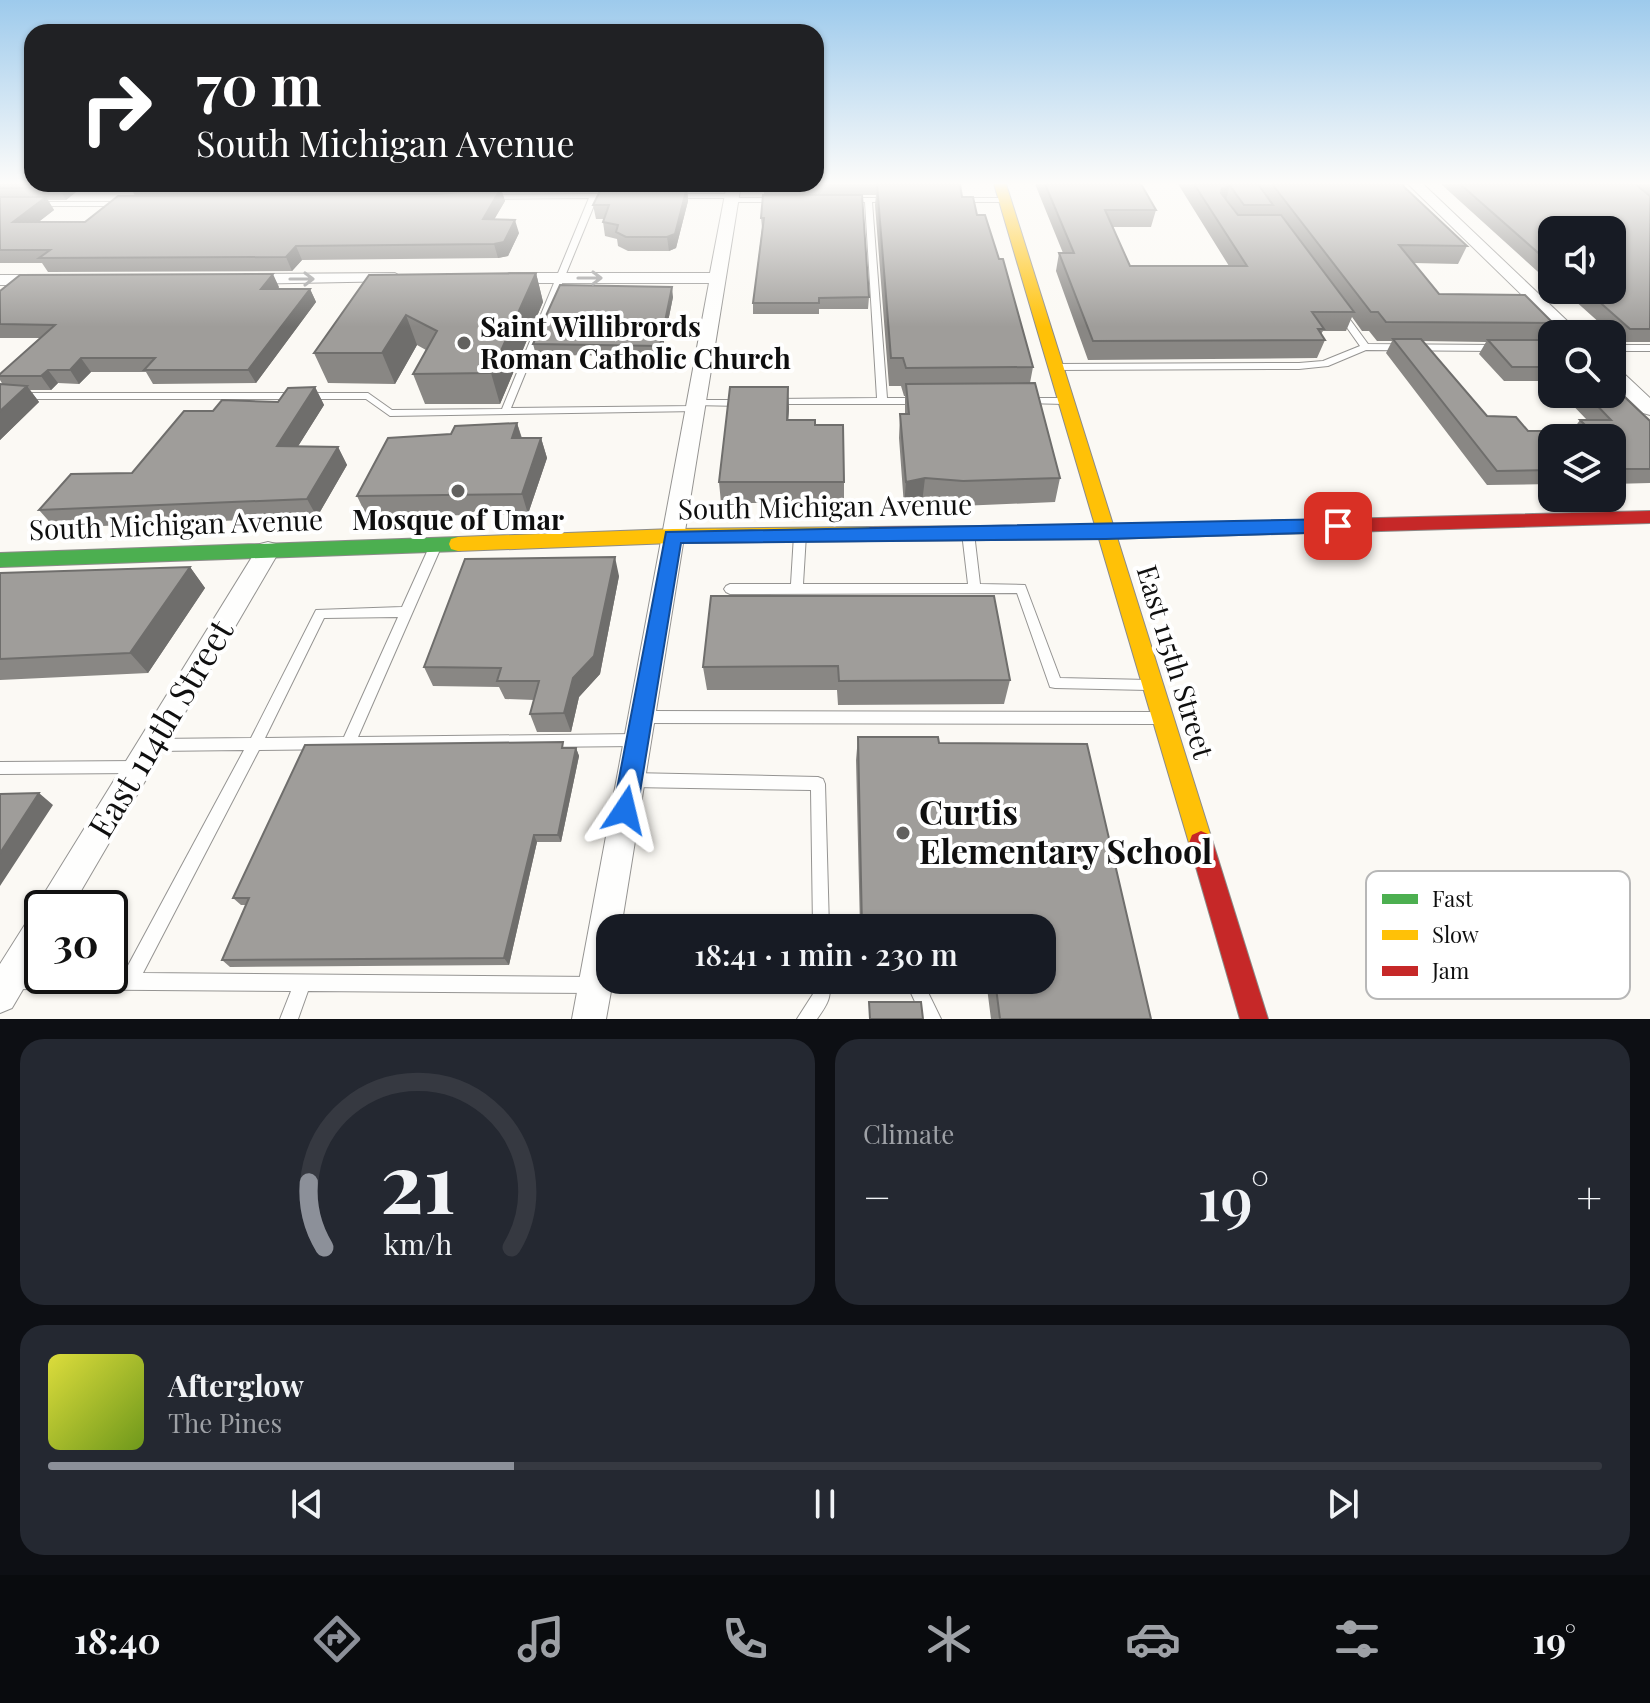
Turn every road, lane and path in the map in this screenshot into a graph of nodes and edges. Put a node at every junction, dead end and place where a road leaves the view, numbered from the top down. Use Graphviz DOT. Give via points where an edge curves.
graph roads {
  1 [pos="579,232"];
  2 [pos="725,232"];
  3 [pos="870,232"];
  4 [pos="1014,232"];
  5 [pos="1465,232"];
  6 [pos="405,278"];
  7 [pos="498,278"];
  8 [pos="560,278"];
  9 [pos="717,278"];
  10 [pos="233,279"];
  11 [pos="0,280"];
  12 [pos="62,280"];
  13 [pos="1330,299"];
  14 [pos="1557,320"];
  15 [pos="1365,347"];
  16 [pos="1505,348"];
  17 [pos="1626,348"];
  18 [pos="1650,348"];
  19 [pos="1056,367"];
  20 [pos="1626,386"];
  21 [pos="0,396"];
  22 [pos="882,401"];
  23 [pos="927,401"];
  24 [pos="1016,401"];
  25 [pos="1065,401"];
  26 [pos="695,406"];
  27 [pos="1650,409"];
  28 [pos="505,412"];
  29 [pos="1650,517"];
  30 [pos="1106,532"];
  31 [pos="968,533"];
  32 [pos="800,535"];
  33 [pos="673,536"];
  34 [pos="436,544"];
  35 [pos="268,550"];
  36 [pos="0,560"];
  37 [pos="975,588"];
  38 [pos="730,589"];
  39 [pos="797,589"];
  40 [pos="406,612"];
  41 [pos="1152,685"];
  42 [pos="1162,718"];
  43 [pos="639,728"];
  44 [pos="348,743"];
  45 [pos="255,744"];
  46 [pos="144,756"];
  47 [pos="0,768"];
  48 [pos="630,780"];
  49 [pos="64,890"];
  50 [pos="821,914"];
  51 [pos="24,956"];
  52 [pos="129,982"];
  53 [pos="303,983"];
  54 [pos="595,985"];
  55 [pos="5,988"];
  56 [pos="822,994"];
  57 [pos="920,994"];
  58 [pos="289,1019"];
  59 [pos="589,1019"];
  60 [pos="806,1019"];
  61 [pos="932,1019"];
  62 [pos="1254,1019"];
  1 -- 8 [label="lane"];
  2 -- 9 [label="street"];
  3 -- 22 [label="lane"];
  4 -- 19 [label="main road, East 115th Street"];
  5 -- 14 [label="street"];
  10 -- 6 [label="street, one-way"];
  7 -- 8 [label="street"];
  8 -- 9 [label="street, one-way"];
  8 -- 28 [label="lane"];
  9 -- 26 [label="street"];
  11 -- 12 [label="street"];
  13 -- 15 [label="lane"];
  15 -- 16 [label="lane"];
  15 -- 19 [label="lane" via="1325,364 1299,366"];
  17 -- 18 [label="lane"];
  19 -- 25 [label="main road, East 115th Street"];
  20 -- 27 [label="street"];
  21 -- 28 [label="lane" via="368,396 390,413"];
  22 -- 23 [label="lane"];
  22 -- 26 [label="lane"];
  24 -- 25 [label="lane"];
  25 -- 30 [label="main road, East 115th Street"];
  26 -- 28 [label="lane"];
  26 -- 33 [label="street"];
  29 -- 30 [label="main road, South Michigan Avenue"];
  30 -- 31 [label="main road, South Michigan Avenue"];
  30 -- 41 [label="main road, East 115th Street"];
  31 -- 32 [label="main road, South Michigan Avenue"];
  31 -- 37 [label="lane"];
  32 -- 33 [label="main road, South Michigan Avenue"];
  32 -- 39 [label="lane"];
  33 -- 34 [label="main road, South Michigan Avenue"];
  33 -- 43 [label="street"];
  34 -- 35 [label="main road, South Michigan Avenue"];
  34 -- 40 [label="lane"];
  35 -- 36 [label="main road, South Michigan Avenue"];
  35 -- 46 [label="street, East 114th Street"];
  37 -- 39 [label="lane"];
  37 -- 41 [label="lane" via="1021,588 1055,683"];
  38 -- 39 [label="lane"];
  40 -- 44 [label="lane"];
  40 -- 45 [label="lane" via="320,613"];
  41 -- 42 [label="main road, East 115th Street"];
  42 -- 43 [label="lane"];
  42 -- 62 [label="main road, East 115th Street"];
  43 -- 44 [label="lane"];
  43 -- 48 [label="street"];
  44 -- 45 [label="lane"];
  45 -- 46 [label="lane"];
  45 -- 52 [label="lane"];
  46 -- 47 [label="lane"];
  46 -- 49 [label="street, East 114th Street"];
  48 -- 50 [label="lane" via="818,784"];
  48 -- 54 [label="street"];
  51 -- 55 [label="street"];
  52 -- 53 [label="lane"];
  52 -- 55 [label="lane"];
  53 -- 54 [label="lane"];
  53 -- 58 [label="lane"];
  54 -- 59 [label="street"];
  56 -- 60 [label="lane"];
  57 -- 61 [label="lane"];
}
